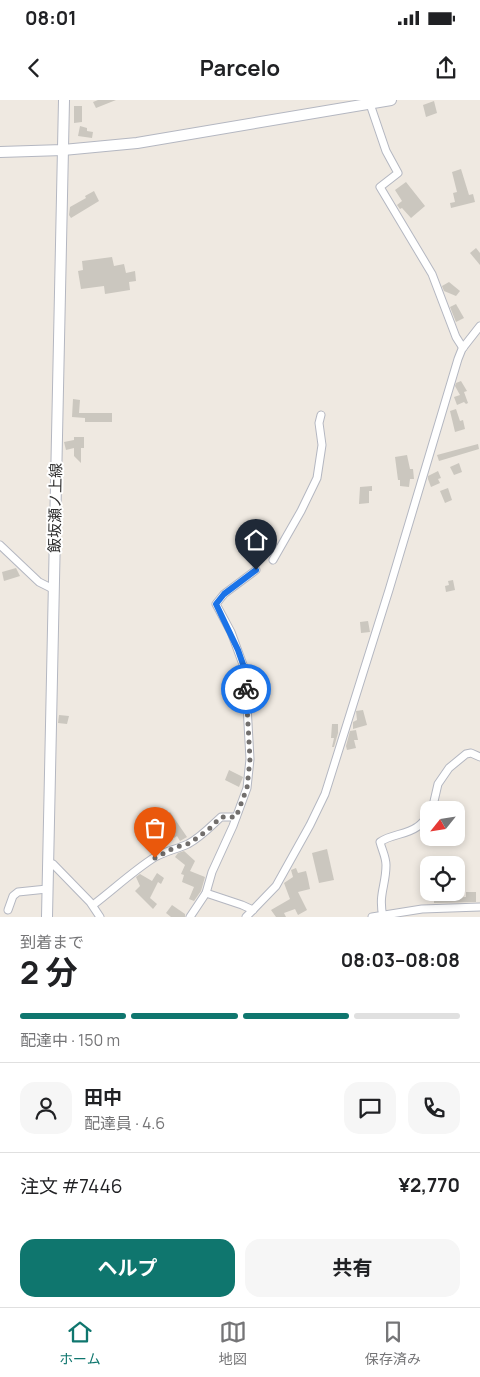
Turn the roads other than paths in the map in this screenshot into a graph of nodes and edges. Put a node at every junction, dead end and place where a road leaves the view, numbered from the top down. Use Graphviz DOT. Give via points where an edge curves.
graph roads {
  1 [pos="64,100"];
  2 [pos="391,100"];
  3 [pos="365,103"];
  4 [pos="63,150"];
  5 [pos="0,152"];
  6 [pos="480,326"];
  7 [pos="463,348"];
  8 [pos="321,415"];
  9 [pos="0,545"];
  10 [pos="273,560"];
  11 [pos="256,570"];
  12 [pos="53,588"];
  13 [pos="480,757"];
  14 [pos="434,801"];
  15 [pos="236,817"];
  16 [pos="420,825"];
  17 [pos="48,862"];
  18 [pos="47,889"];
  19 [pos="206,894"];
  20 [pos="93,905"];
  21 [pos="480,907"];
  22 [pos="8,910"];
  23 [pos="251,914"];
  24 [pos="383,916"];
  25 [pos="47,917"];
  26 [pos="100,917"];
  27 [pos="190,917"];
  28 [pos="372,917"];
  1 -- 4 [label="main road, 飯坂瀬ノ上線"];
  2 -- 3 [label="main road"];
  3 -- 4 [label="main road" via="137,143"];
  3 -- 7 [label="street" via="398,173 380,187 432,274"];
  4 -- 5 [label="main road"];
  4 -- 12 [label="main road, 飯坂瀬ノ上線"];
  6 -- 7 [label="street"];
  7 -- 23 [label="street" via="325,794 276,886"];
  8 -- 10 [label="street" via="322,445 317,478"];
  9 -- 12 [label="street" via="39,582"];
  11 -- 15 [label="street" via="216,604 245,670 250,759 247,788"];
  12 -- 17 [label="main road, 飯坂瀬ノ上線"];
  13 -- 14 [label="street" via="466,754 449,768 438,784"];
  15 -- 19 [label="street"];
  15 -- 20 [label="street" via="221,817 190,843 160,854"];
  16 -- 24 [label="street" via="380,842 386,858 381,892"];
  17 -- 18 [label="main road, 飯坂瀬ノ上線"];
  17 -- 20 [label="street"];
  18 -- 22 [label="street" via="18,892"];
  18 -- 25 [label="main road, 飯坂瀬ノ上線"];
  19 -- 23 [label="street" via="242,904"];
  19 -- 27 [label="street"];
  20 -- 26 [label="street"];
  21 -- 24 [label="street" via="422,909"];
  24 -- 28 [label="street"];
}
